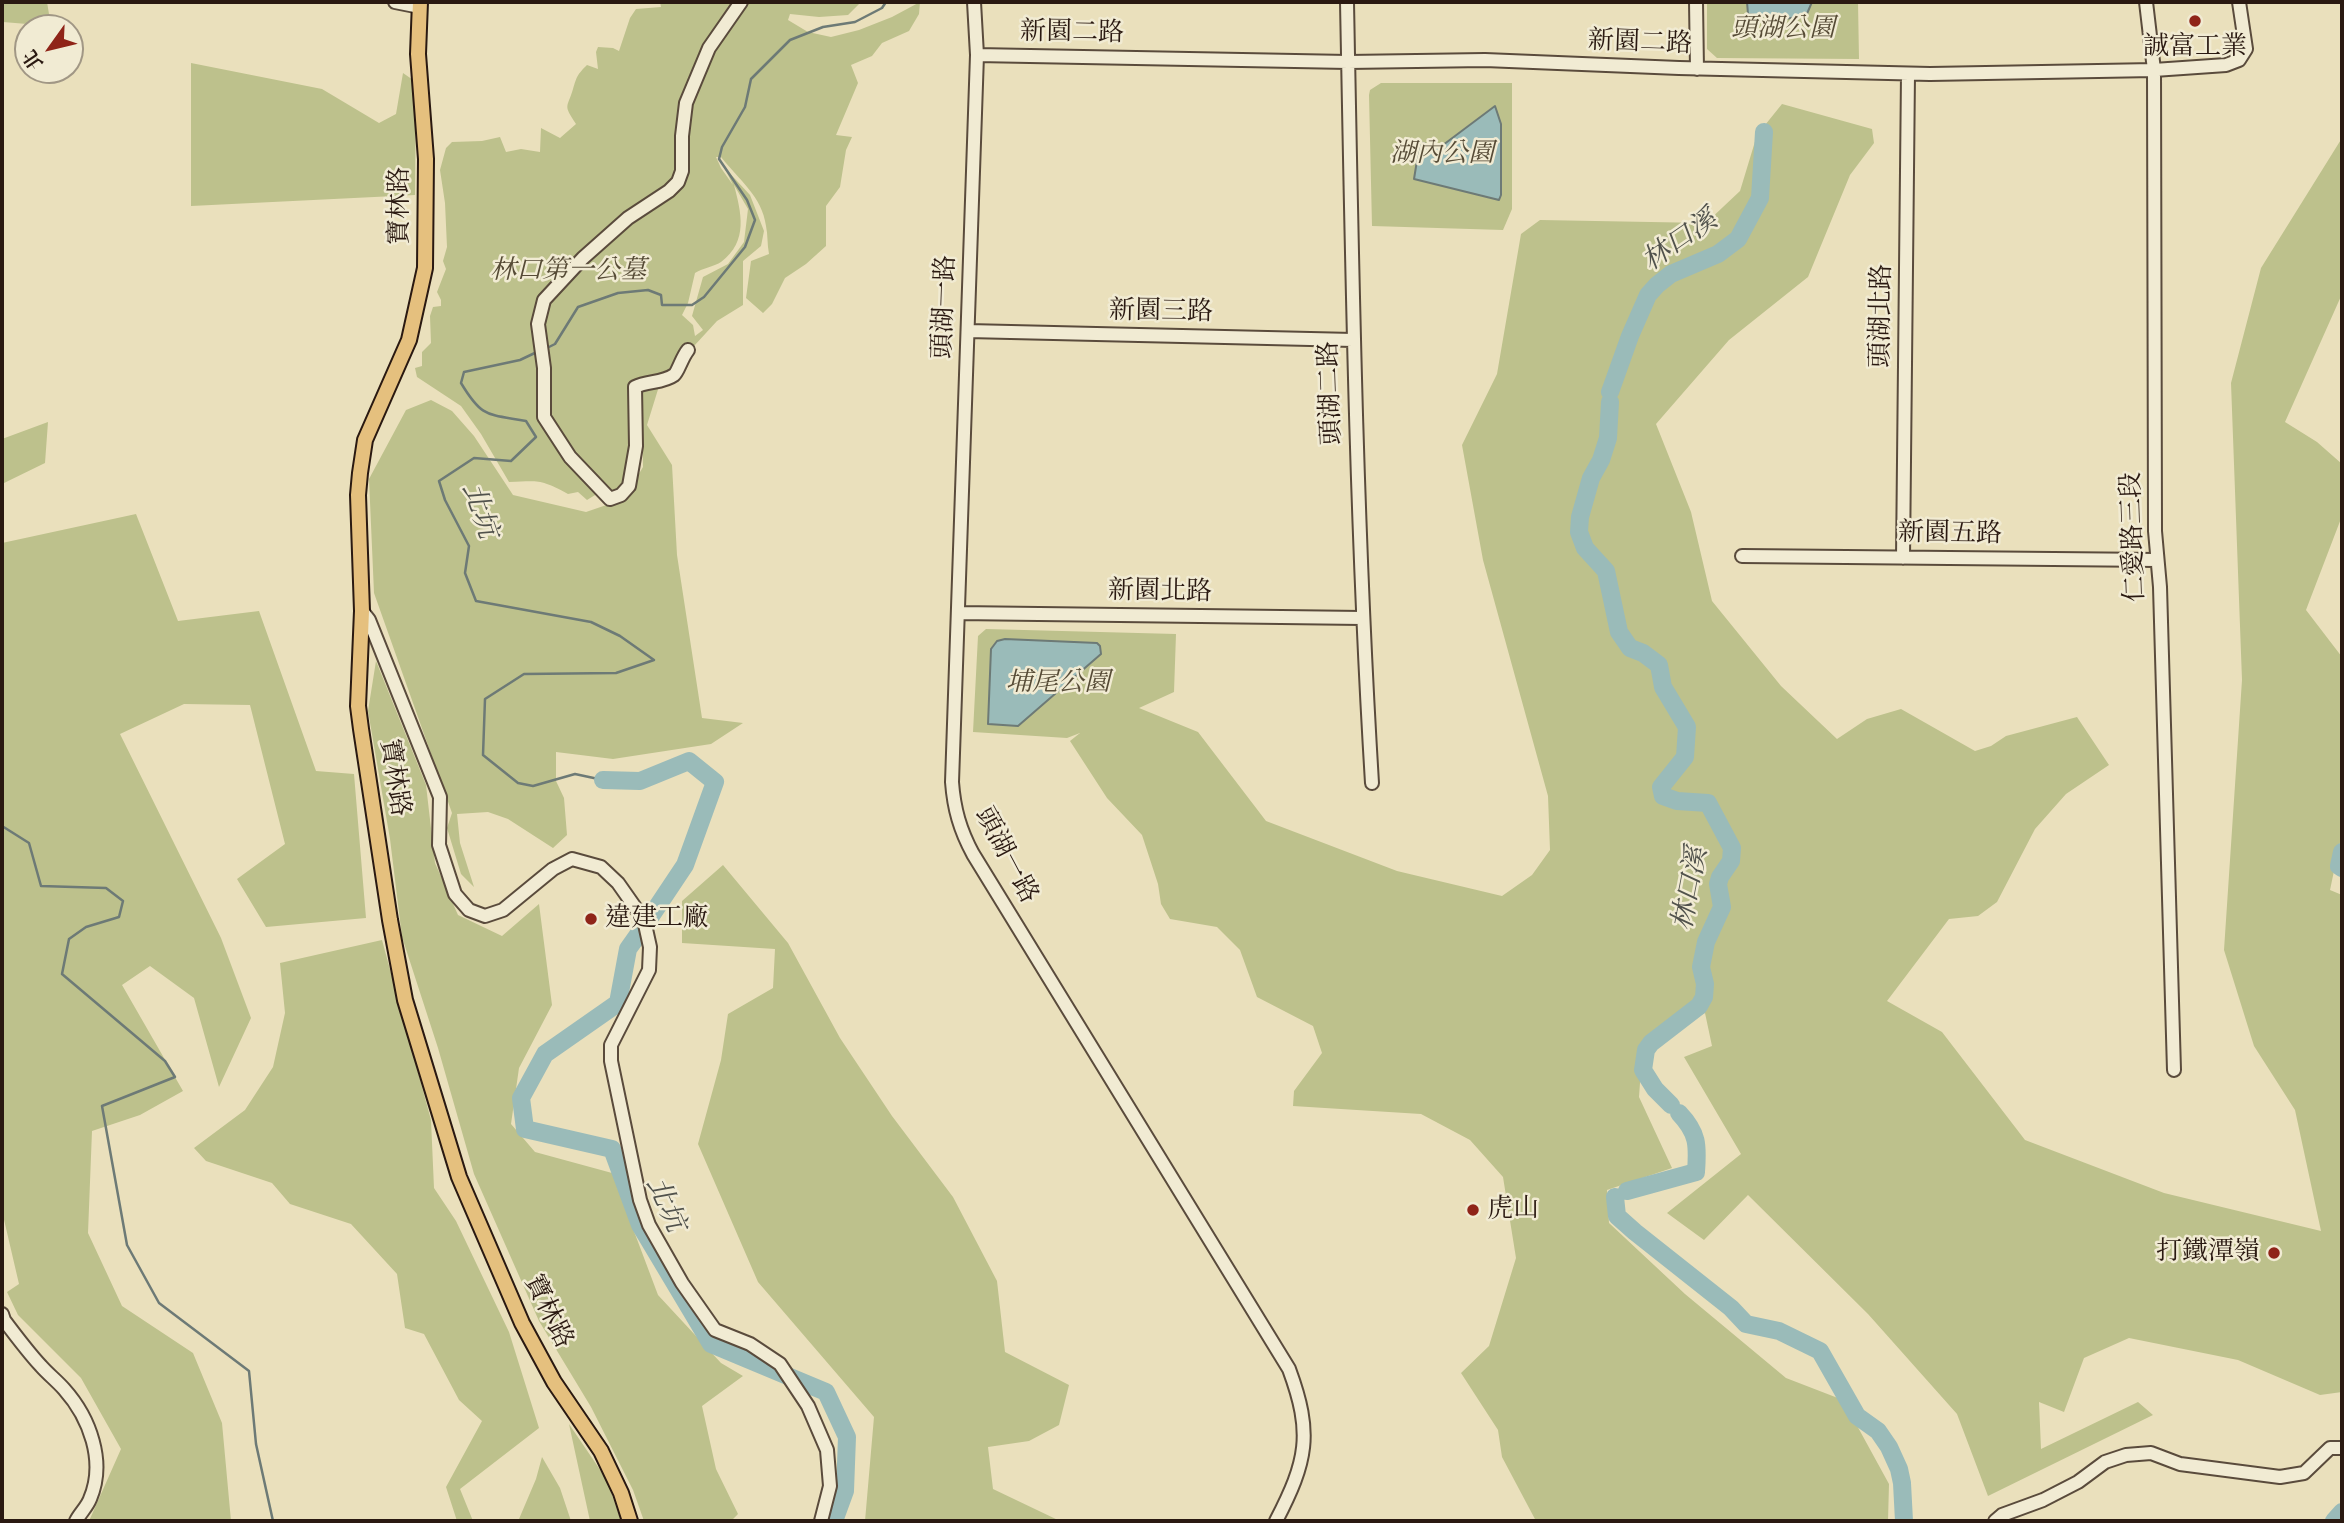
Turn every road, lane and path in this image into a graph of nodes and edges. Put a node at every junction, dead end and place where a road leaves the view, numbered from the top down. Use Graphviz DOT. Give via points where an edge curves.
graph roads {
  1 [pos="395,2"];
  2 [pos="741,2"];
  3 [pos="974,2"];
  4 [pos="1347,2"];
  5 [pos="1696,2"];
  6 [pos="2146,2"];
  7 [pos="2239,2"];
  8 [pos="420,4"];
  9 [pos="977,54"];
  10 [pos="1348,62"];
  11 [pos="1697,69"];
  12 [pos="2154,70"];
  13 [pos="1909,74"];
  14 [pos="968,331"];
  15 [pos="1353,340"];
  16 [pos="688,350"];
  17 [pos="1742,556"];
  18 [pos="1903,558"];
  19 [pos="2157,560"];
  20 [pos="362,611"];
  21 [pos="958,613"];
  22 [pos="1362,618"];
  23 [pos="1372,783"];
  24 [pos="2174,1070"];
  25 [pos="2,1314"];
  26 [pos="2342,1448"];
  27 [pos="76,1521"];
  28 [pos="630,1521"];
  29 [pos="821,1521"];
  30 [pos="1276,1521"];
  31 [pos="1995,1521"];
  1 -- 8 [label="street"];
  2 -- 16 [label="street" via="709,48 687,103 678,182 628,218 544,300 538,324 544,417 570,457 610,499 629,486 636,446 635,387 674,375"];
  3 -- 9 [label="street, 頭湖一路"];
  4 -- 10 [label="street, 頭湖二路"];
  5 -- 11 [label="street"];
  6 -- 12 [label="street, 仁愛路三段"];
  7 -- 12 [label="street, 新園二路" via="2246,49 2239,60"];
  8 -- 20 [label="main road, 寶林路" via="425,268 409,340 365,440 359,495"];
  9 -- 10 [label="street, 新園二路"];
  9 -- 14 [label="street, 頭湖一路"];
  10 -- 11 [label="street, 新園二路" via="1485,60"];
  10 -- 15 [label="street, 頭湖二路"];
  11 -- 13 [label="street, 新園二路"];
  12 -- 13 [label="street, 新園二路"];
  12 -- 19 [label="street, 仁愛路三段"];
  13 -- 18 [label="street, 頭湖北路"];
  14 -- 15 [label="street, 新園三路"];
  14 -- 21 [label="street, 頭湖一路"];
  15 -- 22 [label="street, 頭湖二路"];
  17 -- 18 [label="street, 新園五路"];
  18 -- 19 [label="street, 新園五路"];
  19 -- 24 [label="street, 仁愛路三段"];
  20 -- 28 [label="main road, 寶林路" via="361,729 390,920 420,1052 459,1177 522,1323 554,1382 601,1451"];
  20 -- 29 [label="street" via="440,797 439,845 455,894 470,910 485,916 503,910 572,859 601,867 644,920 649,970 611,1045 640,1200 682,1283 715,1330 750,1344 780,1364 808,1406 827,1450 830,1486"];
  21 -- 22 [label="street, 新園北路"];
  21 -- 30 [label="street, 頭湖一路" via="952,782 962,833 1289,1369 1305,1430 1300,1466"];
  22 -- 23 [label="street, 頭湖二路"];
  25 -- 27 [label="street" via="40,1366 66,1391 96,1446 93,1491"];
  26 -- 31 [label="street" via="2330,1448 2304,1473 2280,1477 2180,1464 2151,1453 2126,1455"];
}
